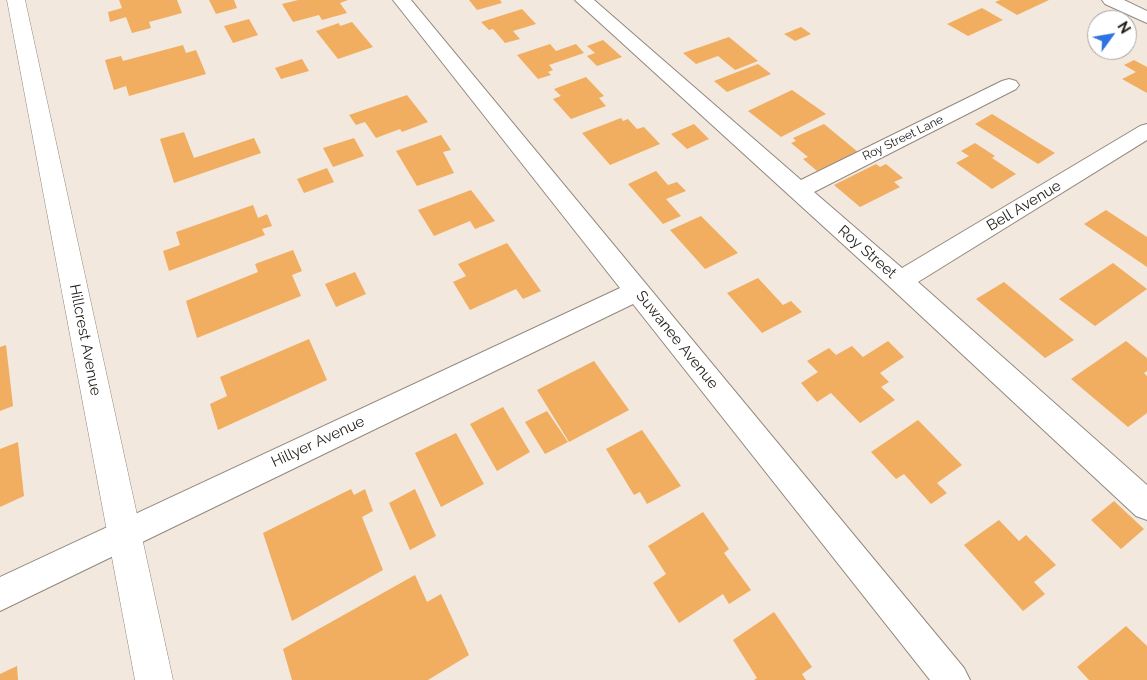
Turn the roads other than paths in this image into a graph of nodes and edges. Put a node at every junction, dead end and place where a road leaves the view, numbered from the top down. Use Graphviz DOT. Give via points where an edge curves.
graph roads {
  1 [pos="16,0"];
  2 [pos="402,0"];
  3 [pos="584,0"];
  4 [pos="1111,0"];
  5 [pos="1147,18"];
  6 [pos="1009,85"];
  7 [pos="1147,131"];
  8 [pos="797,191"];
  9 [pos="900,281"];
  10 [pos="637,291"];
  11 [pos="1147,506"];
  12 [pos="124,534"];
  13 [pos="0,594"];
  14 [pos="154,680"];
  15 [pos="952,680"];
  1 -- 12 [label="street, Hillcrest Avenue"];
  2 -- 10 [label="street, Suwanee Avenue"];
  3 -- 8 [label="street, Roy Street"];
  4 -- 5 [label="street"];
  6 -- 8 [label="street, Roy Street Lane"];
  7 -- 9 [label="street, Bell Avenue"];
  8 -- 9 [label="street, Roy Street"];
  9 -- 11 [label="street, Roy Street"];
  10 -- 12 [label="street, Hillyer Avenue"];
  10 -- 15 [label="street, Suwanee Avenue"];
  12 -- 13 [label="street, Hillyer Avenue"];
  12 -- 14 [label="street, Hillcrest Avenue"];
}
